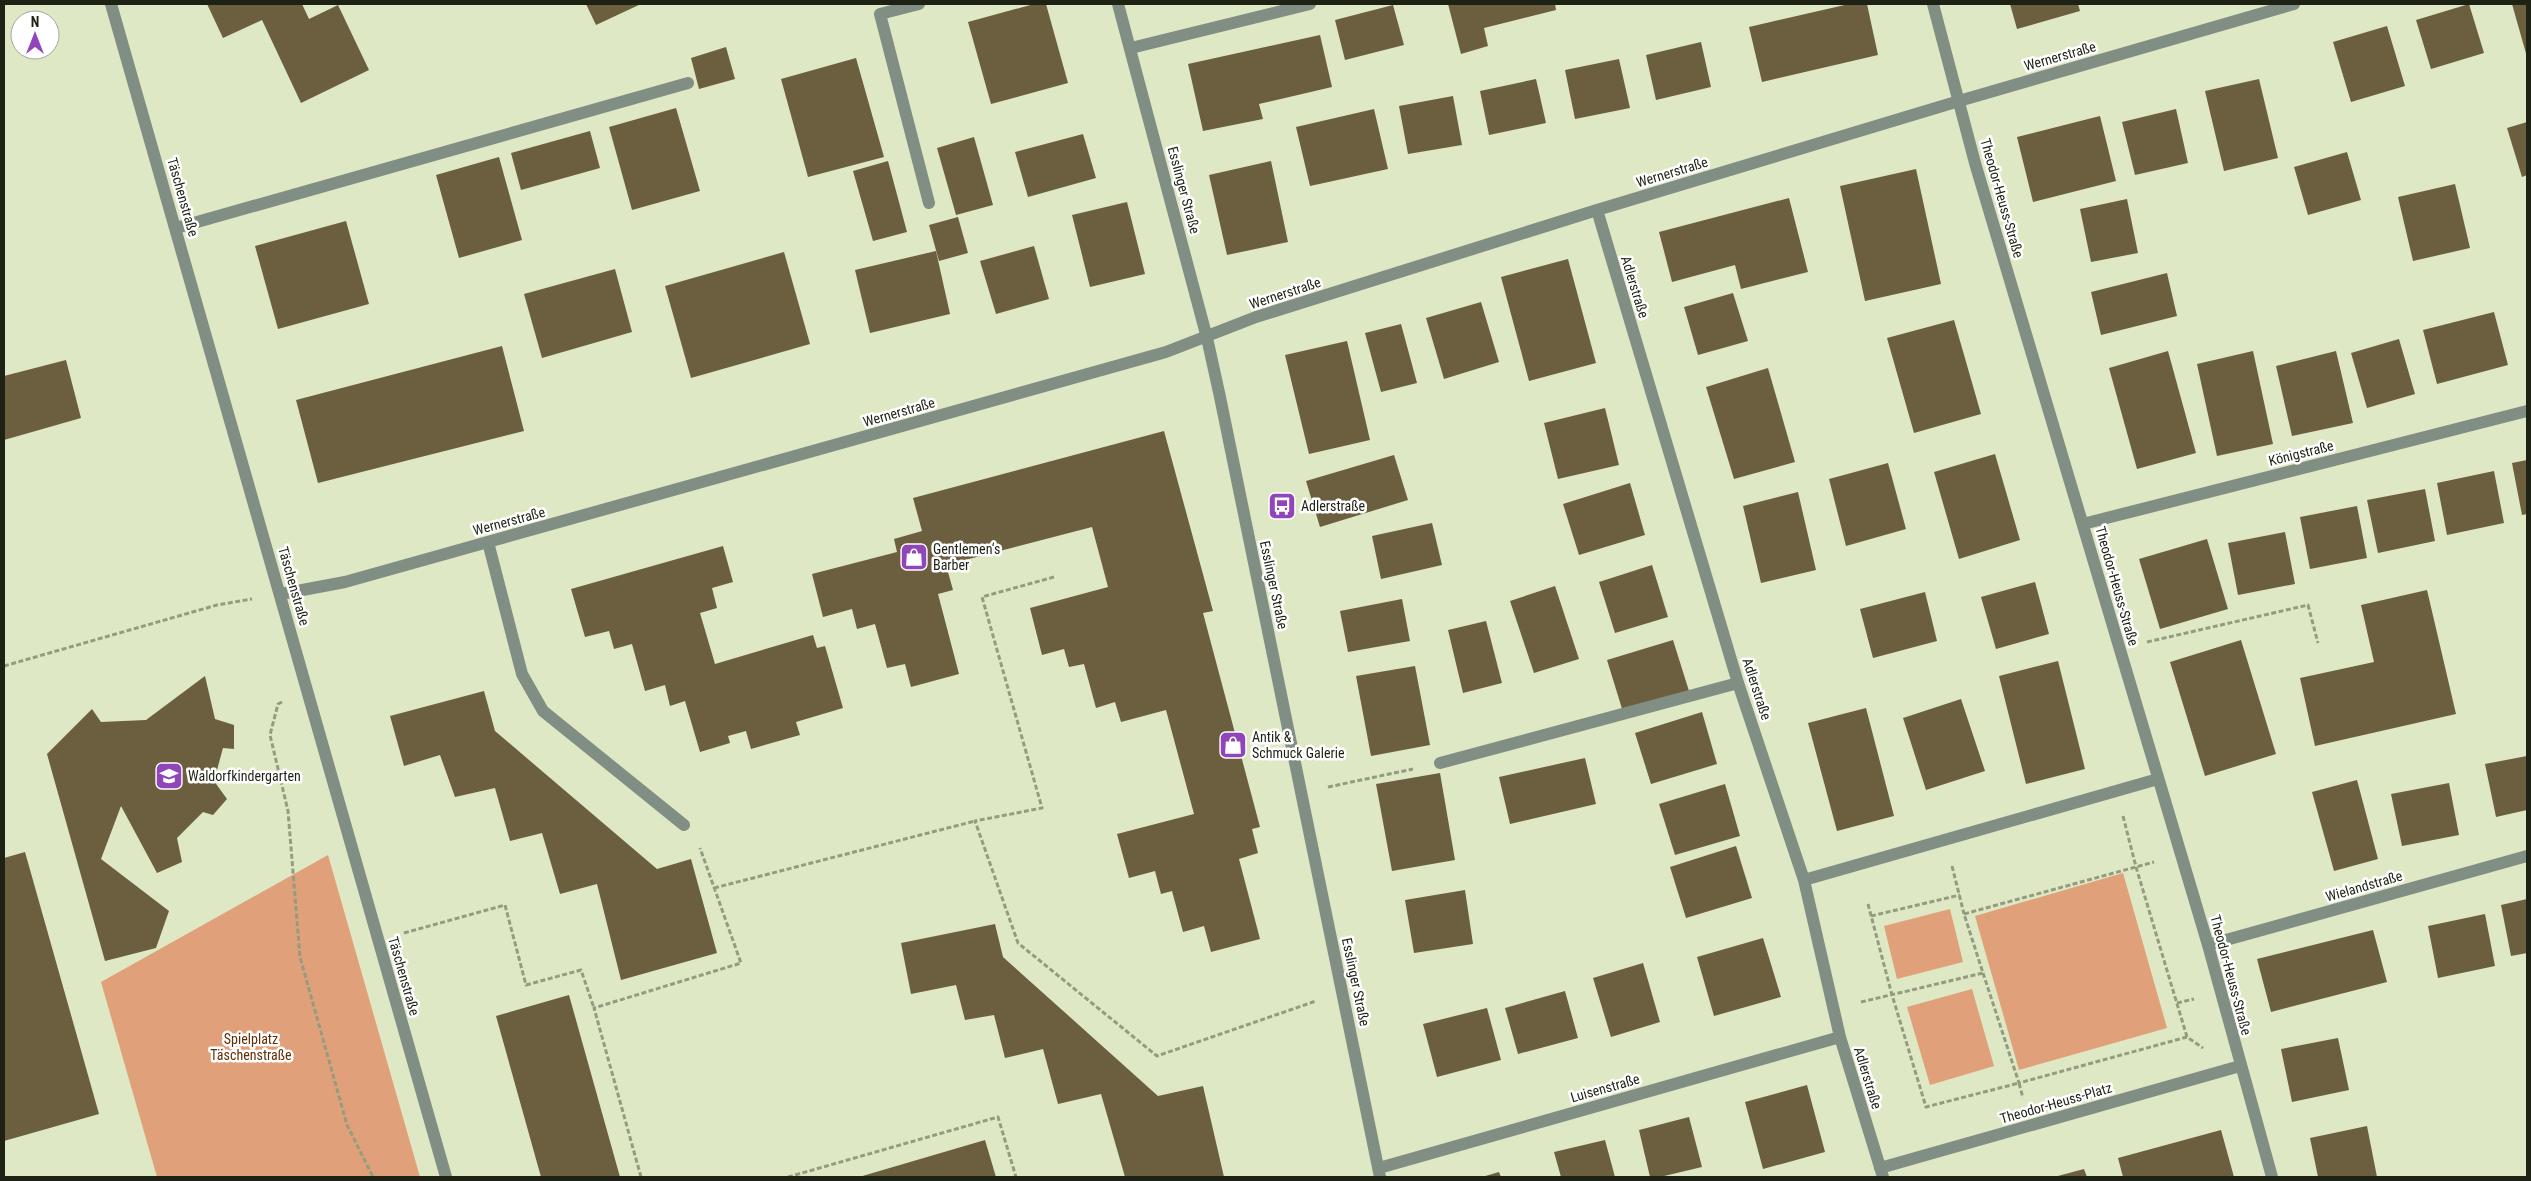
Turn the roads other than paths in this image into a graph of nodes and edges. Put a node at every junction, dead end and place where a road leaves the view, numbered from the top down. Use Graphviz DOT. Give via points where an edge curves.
graph roads {
  1 [pos="111,4"];
  2 [pos="919,4"];
  3 [pos="1118,4"];
  4 [pos="1310,4"];
  5 [pos="1933,4"];
  6 [pos="2294,4"];
  7 [pos="1131,48"];
  8 [pos="688,83"];
  9 [pos="1959,101"];
  10 [pos="929,203"];
  11 [pos="1597,210"];
  12 [pos="176,228"];
  13 [pos="1207,338"];
  14 [pos="2527,411"];
  15 [pos="2082,524"];
  16 [pos="488,542"];
  17 [pos="281,594"];
  18 [pos="1738,683"];
  19 [pos="1440,763"];
  20 [pos="2158,779"];
  21 [pos="684,825"];
  22 [pos="2527,856"];
  23 [pos="1804,880"];
  24 [pos="2208,945"];
  25 [pos="1840,1037"];
  26 [pos="2236,1067"];
  27 [pos="1379,1173"];
  28 [pos="1882,1173"];
  29 [pos="446,1177"];
  30 [pos="2272,1177"];
  1 -- 12 [label="street, Täschenstraße"];
  2 -- 10 [label="street" via="880,14"];
  3 -- 7 [label="street, Esslinger Straße"];
  4 -- 7 [label="street"];
  5 -- 9 [label="street, Theodor-Heuss-Straße"];
  6 -- 9 [label="street, Wernerstraße"];
  7 -- 13 [label="street, Esslinger Straße"];
  8 -- 12 [label="street"];
  9 -- 11 [label="street, Wernerstraße"];
  9 -- 15 [label="street, Theodor-Heuss-Straße"];
  11 -- 13 [label="street, Wernerstraße" via="1256,317"];
  11 -- 18 [label="street, Adlerstraße"];
  12 -- 17 [label="street, Täschenstraße"];
  13 -- 16 [label="street, Wernerstraße"];
  13 -- 27 [label="street, Esslinger Straße"];
  14 -- 15 [label="street, Königstraße"];
  15 -- 20 [label="street, Theodor-Heuss-Straße"];
  16 -- 17 [label="street, Wernerstraße" via="345,582"];
  16 -- 21 [label="street" via="522,674 543,711"];
  17 -- 29 [label="street, Täschenstraße"];
  18 -- 19 [label="street"];
  18 -- 23 [label="street, Adlerstraße"];
  20 -- 23 [label="street"];
  20 -- 24 [label="street, Theodor-Heuss-Straße"];
  22 -- 24 [label="street, Wielandstraße"];
  23 -- 25 [label="street, Adlerstraße"];
  24 -- 26 [label="street, Theodor-Heuss-Straße"];
  25 -- 27 [label="street, Luisenstraße"];
  25 -- 28 [label="street, Adlerstraße"];
  26 -- 28 [label="street, Theodor-Heuss-Platz" via="2031,1125"];
  26 -- 30 [label="street, Theodor-Heuss-Straße"];
}
